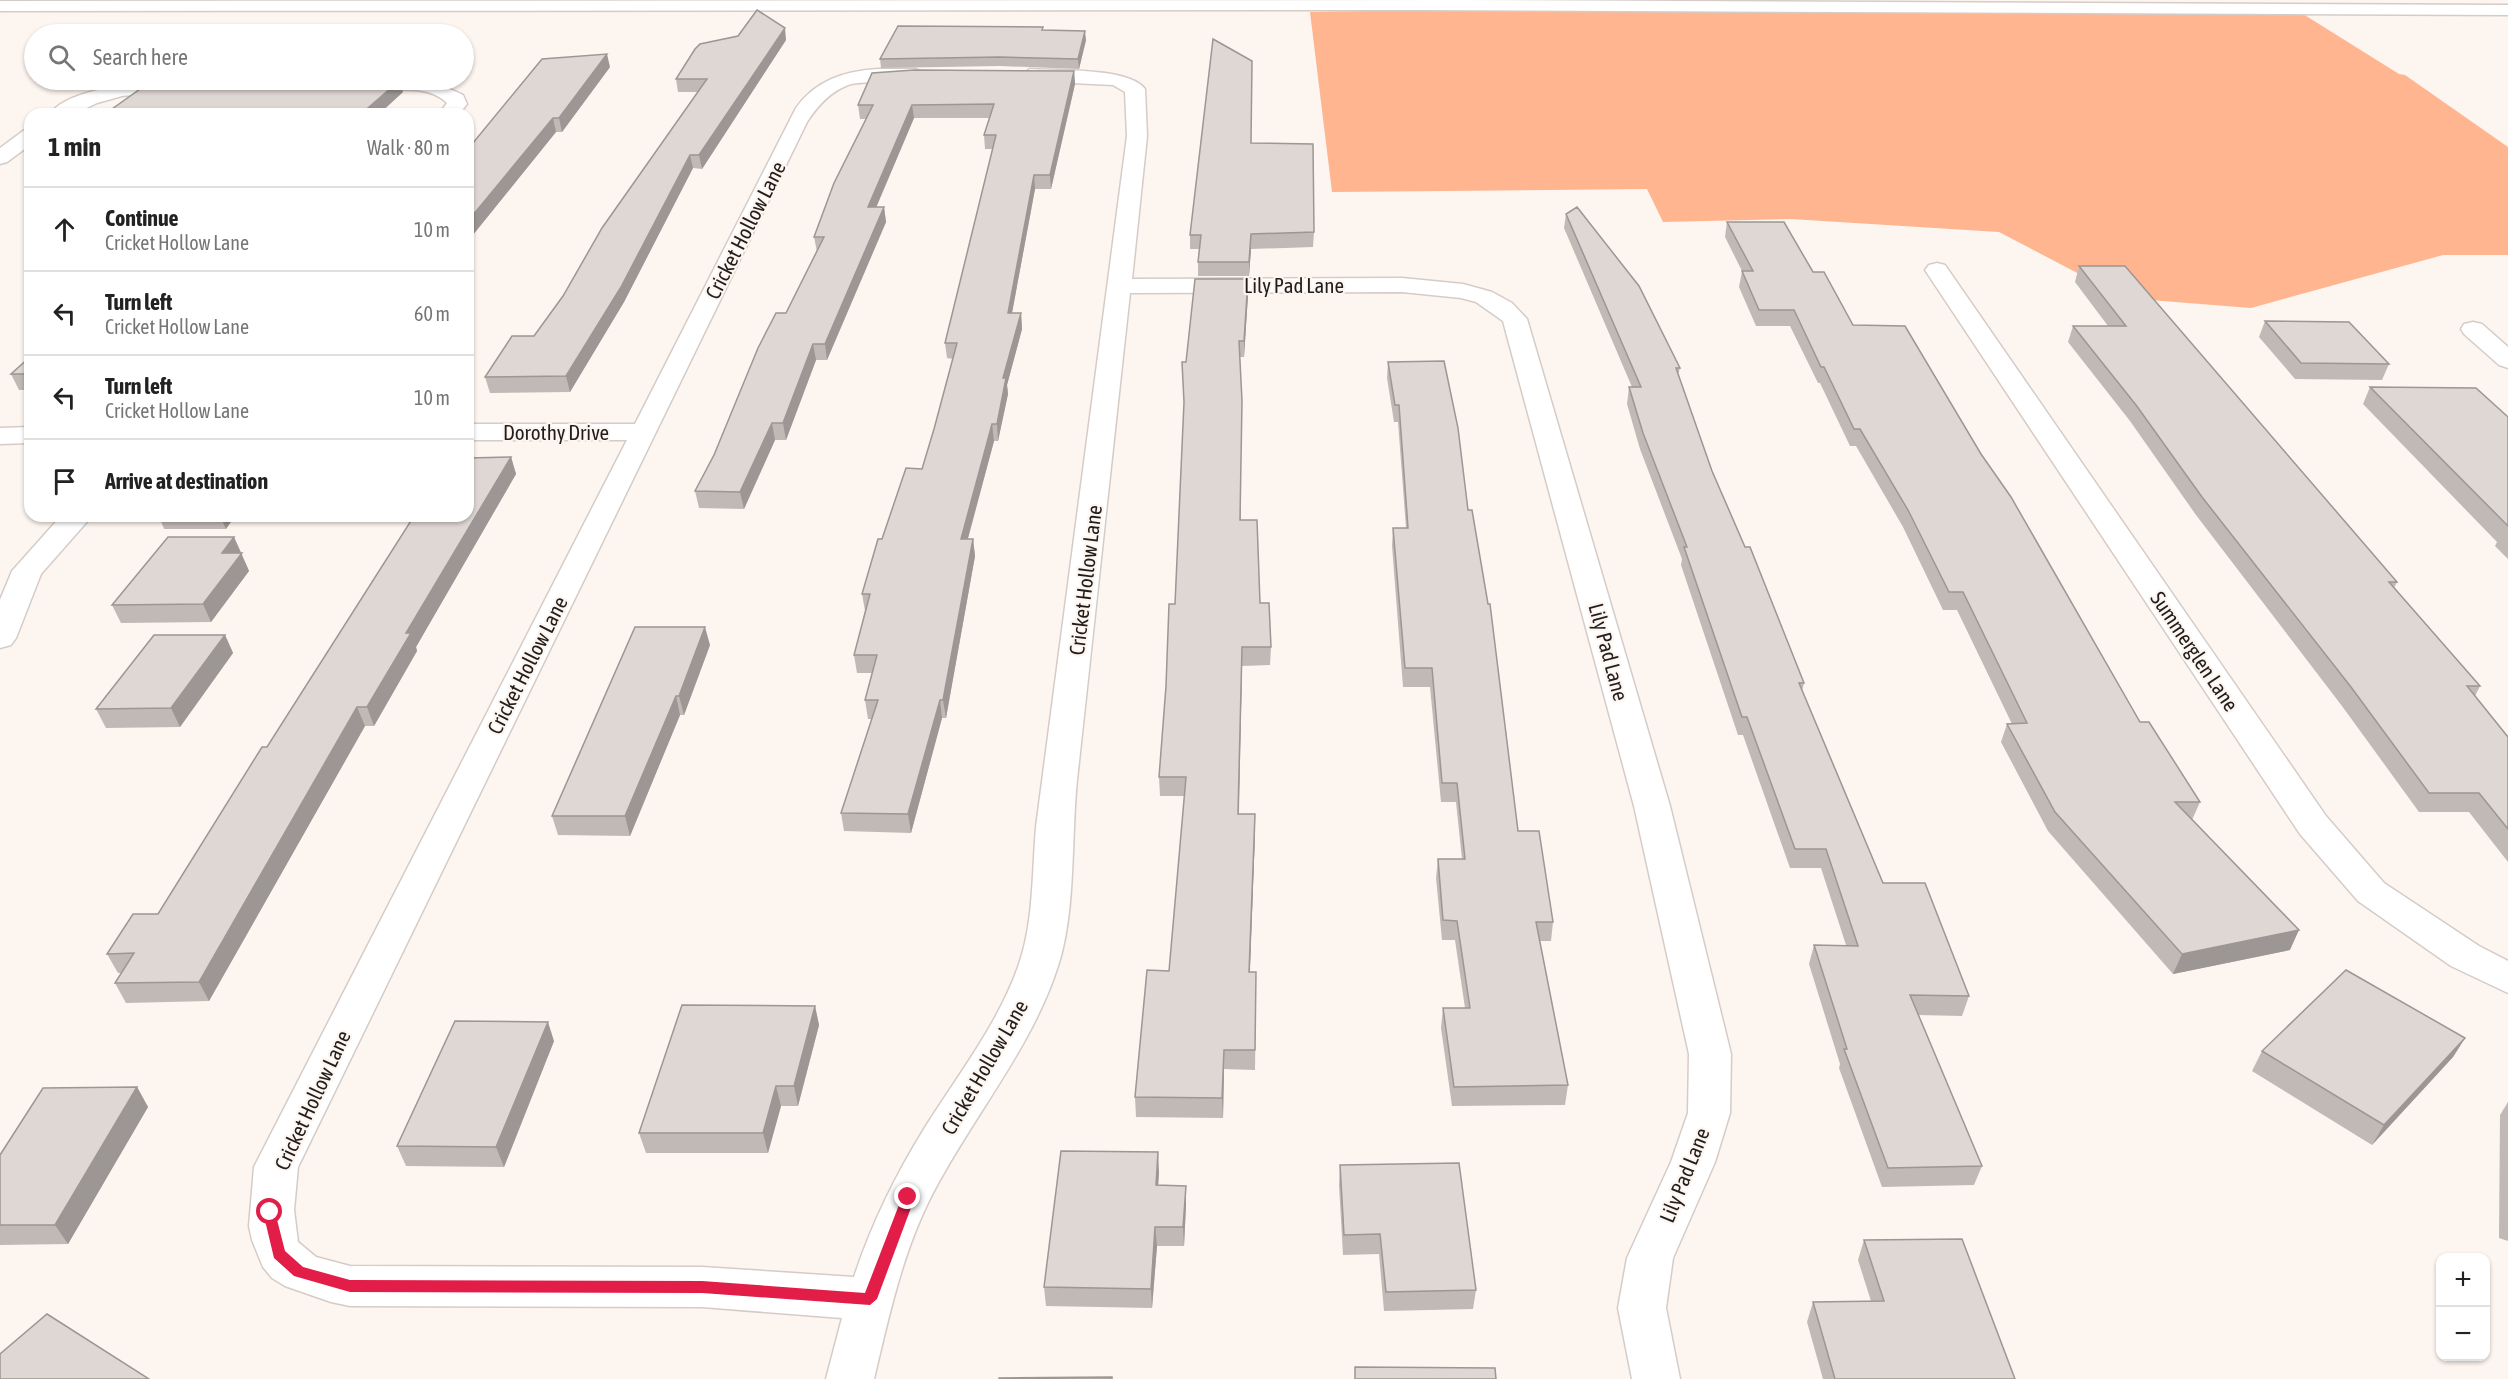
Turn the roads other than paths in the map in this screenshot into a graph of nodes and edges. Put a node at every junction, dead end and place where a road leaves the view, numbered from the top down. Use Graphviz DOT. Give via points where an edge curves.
graph roads {
  1 [pos="0,6"];
  2 [pos="2508,10"];
  3 [pos="949,75"];
  4 [pos="994,75"];
  5 [pos="127,90"];
  6 [pos="443,90"];
  7 [pos="74,108"];
  8 [pos="454,108"];
  9 [pos="24,140"];
  10 [pos="0,158"];
  11 [pos="1937,270"];
  12 [pos="1117,286"];
  13 [pos="2473,329"];
  14 [pos="2508,360"];
  15 [pos="474,432"];
  16 [pos="643,432"];
  17 [pos="24,435"];
  18 [pos="0,436"];
  19 [pos="72,522"];
  20 [pos="0,638"];
  21 [pos="2508,978"];
  22 [pos="870,1299"];
  23 [pos="850,1379"];
  24 [pos="1656,1379"];
  1 -- 2 [label="street" via="1417,5"];
  3 -- 16 [label="street, Cricket Hollow Lane" via="848,79 819,95 801,115"];
  4 -- 12 [label="street, Cricket Hollow Lane" via="1088,77 1117,80 1135,89 1137,136"];
  5 -- 7 [label="street" via="108,93"];
  6 -- 8 [label="street" via="456,99"];
  9 -- 10 [label="street"];
  11 -- 21 [label="street, Summerglen Lane" via="2313,825 2371,892 2465,957"];
  12 -- 22 [label="street, Cricket Hollow Lane" via="1039,965 1019,1013 908,1197"];
  12 -- 24 [label="street, Lily Pad Lane" via="1402,285 1484,297 1515,319 1652,806 1710,1054 1709,1113 1693,1162 1650,1258 1642,1308"];
  13 -- 14 [label="street"];
  15 -- 16 [label="street, Dorothy Drive"];
  16 -- 22 [label="street, Cricket Hollow Lane" via="276,1167 270,1212 279,1254 298,1271 350,1286 702,1287"];
  17 -- 18 [label="street"];
  19 -- 20 [label="street" via="27,572"];
  22 -- 23 [label="street, Cricket Hollow Lane"];
}
